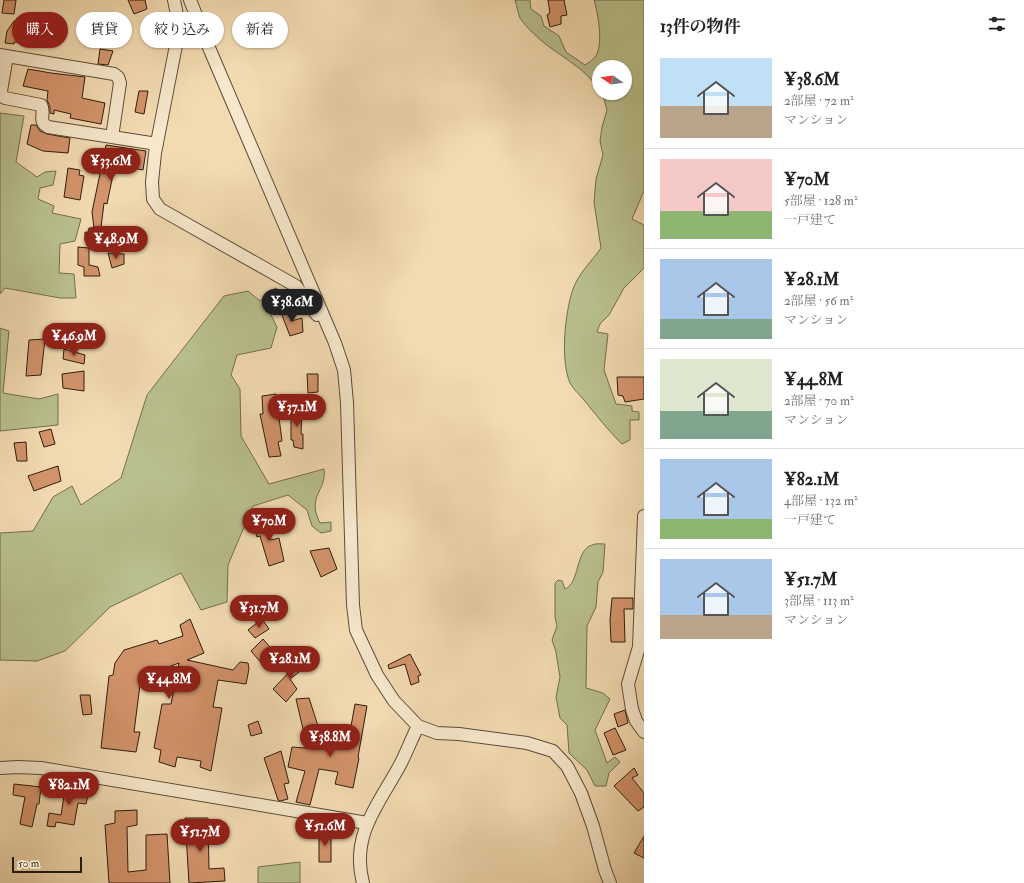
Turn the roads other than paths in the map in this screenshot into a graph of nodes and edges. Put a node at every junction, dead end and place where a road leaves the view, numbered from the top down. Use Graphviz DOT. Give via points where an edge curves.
graph roads {
  1 [pos="174,0"];
  2 [pos="190,0"];
  3 [pos="3,56"];
  4 [pos="112,137"];
  5 [pos="157,144"];
  6 [pos="335,343"];
  7 [pos="644,516"];
  8 [pos="418,726"];
  9 [pos="644,732"];
  10 [pos="0,768"];
  11 [pos="367,823"];
  12 [pos="363,883"];
  13 [pos="610,883"];
  1 -- 5 [label="street" via="178,35"];
  2 -- 6 [label="street"];
  3 -- 4 [label="street" via="2,96 41,105 41,120 48,127"];
  3 -- 4 [label="street" via="114,74 120,82"];
  4 -- 5 [label="street"];
  5 -- 6 [label="street" via="152,182 153,199 160,209 296,286"];
  6 -- 8 [label="street" via="344,370 347,403 353,606 356,630 377,675 394,701"];
  7 -- 9 [label="street" via="639,647 628,684 636,721"];
  8 -- 11 [label="street" via="401,763"];
  8 -- 13 [label="street" via="437,733 527,743 553,751 567,766 581,793"];
  10 -- 11 [label="street" via="41,768"];
  11 -- 12 [label="street" via="359,858"];
}
